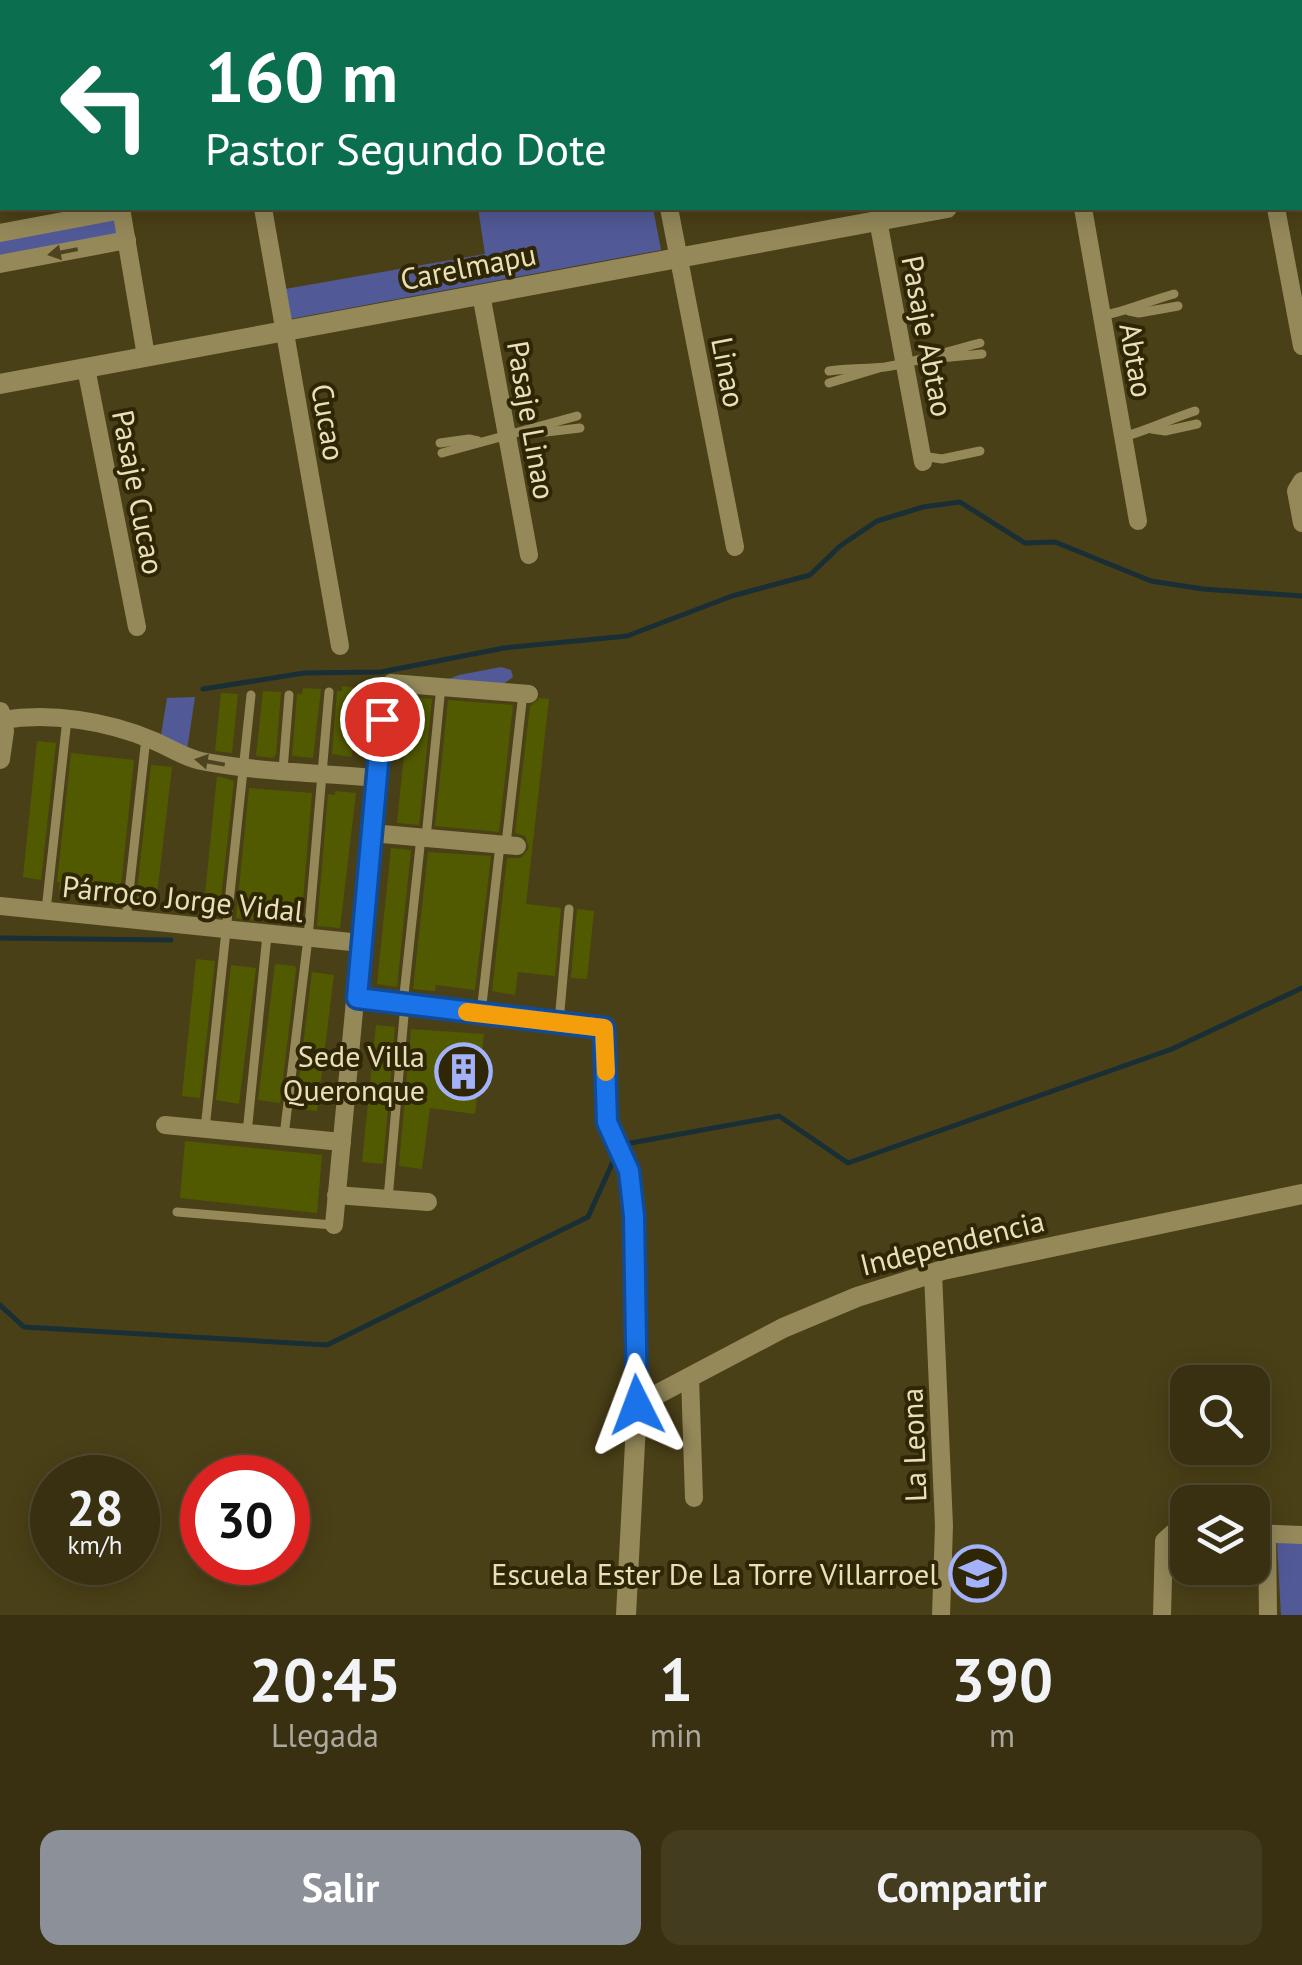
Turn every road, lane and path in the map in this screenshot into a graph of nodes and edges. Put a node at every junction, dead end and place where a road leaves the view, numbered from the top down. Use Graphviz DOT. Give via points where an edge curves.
graph roads {
  1 [pos="117,210"];
  2 [pos="122,210"];
  3 [pos="263,210"];
  4 [pos="670,210"];
  5 [pos="936,210"];
  6 [pos="1083,210"];
  7 [pos="1276,210"];
  8 [pos="878,220"];
  9 [pos="0,233"];
  10 [pos="127,240"];
  11 [pos="679,257"];
  12 [pos="0,264"];
  13 [pos="481,294"];
  14 [pos="1174,294"];
  15 [pos="1178,306"];
  16 [pos="1129,311"];
  17 [pos="1102,316"];
  18 [pos="284,331"];
  19 [pos="1302,346"];
  20 [pos="982,348"];
  21 [pos="146,356"];
  22 [pos="905,363"];
  23 [pos="86,368"];
  24 [pos="880,368"];
  25 [pos="828,371"];
  26 [pos="830,383"];
  27 [pos="0,384"];
  28 [pos="1195,411"];
  29 [pos="577,416"];
  30 [pos="1198,424"];
  31 [pos="536,428"];
  32 [pos="580,428"];
  33 [pos="1152,430"];
  34 [pos="507,434"];
  35 [pos="1123,437"];
  36 [pos="441,448"];
  37 [pos="980,450"];
  38 [pos="922,459"];
  39 [pos="1302,481"];
  40 [pos="1138,522"];
  41 [pos="1302,523"];
  42 [pos="735,548"];
  43 [pos="529,555"];
  44 [pos="137,627"];
  45 [pos="340,646"];
  46 [pos="441,686"];
  47 [pos="329,692"];
  48 [pos="526,693"];
  49 [pos="290,694"];
  50 [pos="251,696"];
  51 [pos="1,716"];
  52 [pos="67,719"];
  53 [pos="146,738"];
  54 [pos="0,759"];
  55 [pos="246,767"];
  56 [pos="282,770"];
  57 [pos="324,773"];
  58 [pos="376,778"];
  59 [pos="372,832"];
  60 [pos="423,838"];
  61 [pos="508,846"];
  62 [pos="0,906"];
  63 [pos="569,909"];
  64 [pos="46,911"];
  65 [pos="126,920"];
  66 [pos="225,930"];
  67 [pos="268,935"];
  68 [pos="308,938"];
  69 [pos="360,944"];
  70 [pos="357,998"];
  71 [pos="404,1004"];
  72 [pos="482,1013"];
  73 [pos="558,1022"];
  74 [pos="165,1125"];
  75 [pos="205,1129"];
  76 [pos="247,1133"];
  77 [pos="284,1136"];
  78 [pos="342,1142"];
  79 [pos="1302,1194"];
  80 [pos="336,1195"];
  81 [pos="388,1199"];
  82 [pos="428,1202"];
  83 [pos="176,1212"];
  84 [pos="334,1225"];
  85 [pos="933,1273"];
  86 [pos="690,1377"];
  87 [pos="637,1405"];
  88 [pos="694,1498"];
  89 [pos="1270,1533"];
  90 [pos="1302,1535"];
  91 [pos="1170,1536"];
  92 [pos="1265,1585"];
  93 [pos="626,1615"];
  94 [pos="941,1615"];
  95 [pos="1162,1615"];
  96 [pos="1268,1615"];
  1 -- 9 [label="street"];
  2 -- 10 [label="street"];
  3 -- 18 [label="street, Cucao"];
  4 -- 11 [label="street, Linao"];
  5 -- 8 [label="street, Carelmapu"];
  6 -- 17 [label="street, Abtao"];
  7 -- 19 [label="street"];
  8 -- 11 [label="street, Carelmapu"];
  8 -- 22 [label="street, Pasaje Abtao"];
  10 -- 12 [label="street, one-way"];
  10 -- 21 [label="street"];
  11 -- 13 [label="street, Carelmapu"];
  11 -- 42 [label="street, Linao"];
  13 -- 18 [label="street, Carelmapu"];
  13 -- 34 [label="street, Pasaje Linao"];
  14 -- 16 [label="lane"];
  15 -- 16 [label="lane"];
  16 -- 17 [label="lane"];
  17 -- 35 [label="street, Abtao"];
  18 -- 21 [label="street, Carelmapu"];
  18 -- 45 [label="street, Cucao"];
  20 -- 22 [label="lane"];
  21 -- 23 [label="street, Carelmapu"];
  22 -- 24 [label="lane"];
  22 -- 38 [label="street, Pasaje Abtao"];
  23 -- 27 [label="street, Carelmapu"];
  23 -- 44 [label="street, Pasaje Cucao"];
  24 -- 25 [label="lane"];
  24 -- 26 [label="lane"];
  28 -- 33 [label="lane"];
  29 -- 31 [label="lane"];
  30 -- 33 [label="lane"];
  31 -- 32 [label="lane"];
  31 -- 34 [label="lane"];
  33 -- 35 [label="lane"];
  34 -- 36 [label="lane"];
  34 -- 43 [label="street, Pasaje Linao"];
  35 -- 40 [label="street, Abtao"];
  37 -- 38 [label="lane"];
  39 -- 41 [label="street" via="1296,491"];
  46 -- 48 [label="street"];
  46 -- 58 [label="street" via="391,683 384,690"];
  46 -- 60 [label="lane"];
  47 -- 57 [label="lane"];
  48 -- 61 [label="lane"];
  49 -- 56 [label="lane"];
  50 -- 55 [label="lane"];
  51 -- 52 [label="street"];
  51 -- 54 [label="street"];
  52 -- 53 [label="street"];
  52 -- 64 [label="lane"];
  55 -- 53 [label="street, one-way" via="196,760"];
  53 -- 65 [label="lane"];
  55 -- 56 [label="street"];
  55 -- 66 [label="lane"];
  56 -- 57 [label="street"];
  57 -- 58 [label="street"];
  57 -- 68 [label="lane"];
  58 -- 59 [label="street"];
  59 -- 60 [label="street"];
  59 -- 69 [label="street"];
  60 -- 61 [label="street"];
  60 -- 71 [label="lane"];
  61 -- 72 [label="lane"];
  62 -- 64 [label="street, Párroco Jorge Vidal"];
  63 -- 73 [label="lane"];
  64 -- 65 [label="street, Párroco Jorge Vidal"];
  65 -- 66 [label="street, Párroco Jorge Vidal"];
  66 -- 67 [label="street, Párroco Jorge Vidal"];
  66 -- 75 [label="lane"];
  67 -- 68 [label="street, Párroco Jorge Vidal"];
  67 -- 76 [label="lane"];
  68 -- 69 [label="street, Párroco Jorge Vidal"];
  68 -- 77 [label="lane"];
  69 -- 70 [label="street"];
  70 -- 71 [label="street"];
  70 -- 78 [label="street"];
  71 -- 72 [label="street"];
  71 -- 81 [label="lane"];
  72 -- 73 [label="street"];
  73 -- 87 [label="street" via="604,1028 607,1122 629,1171 634,1216"];
  74 -- 75 [label="street"];
  75 -- 76 [label="street"];
  76 -- 77 [label="street"];
  77 -- 78 [label="street"];
  78 -- 80 [label="street"];
  79 -- 85 [label="street, Independencia"];
  80 -- 81 [label="street"];
  80 -- 84 [label="street"];
  81 -- 82 [label="street"];
  83 -- 84 [label="lane"];
  85 -- 86 [label="street, Independencia" via="820,1312"];
  85 -- 94 [label="street, La Leona" via="944,1526"];
  86 -- 87 [label="street, Independencia"];
  86 -- 88 [label="street"];
  87 -- 93 [label="street"];
  89 -- 90 [label="street"];
  91 -- 95 [label="street" via="1164,1541"];
  92 -- 96 [label="street"];
}
